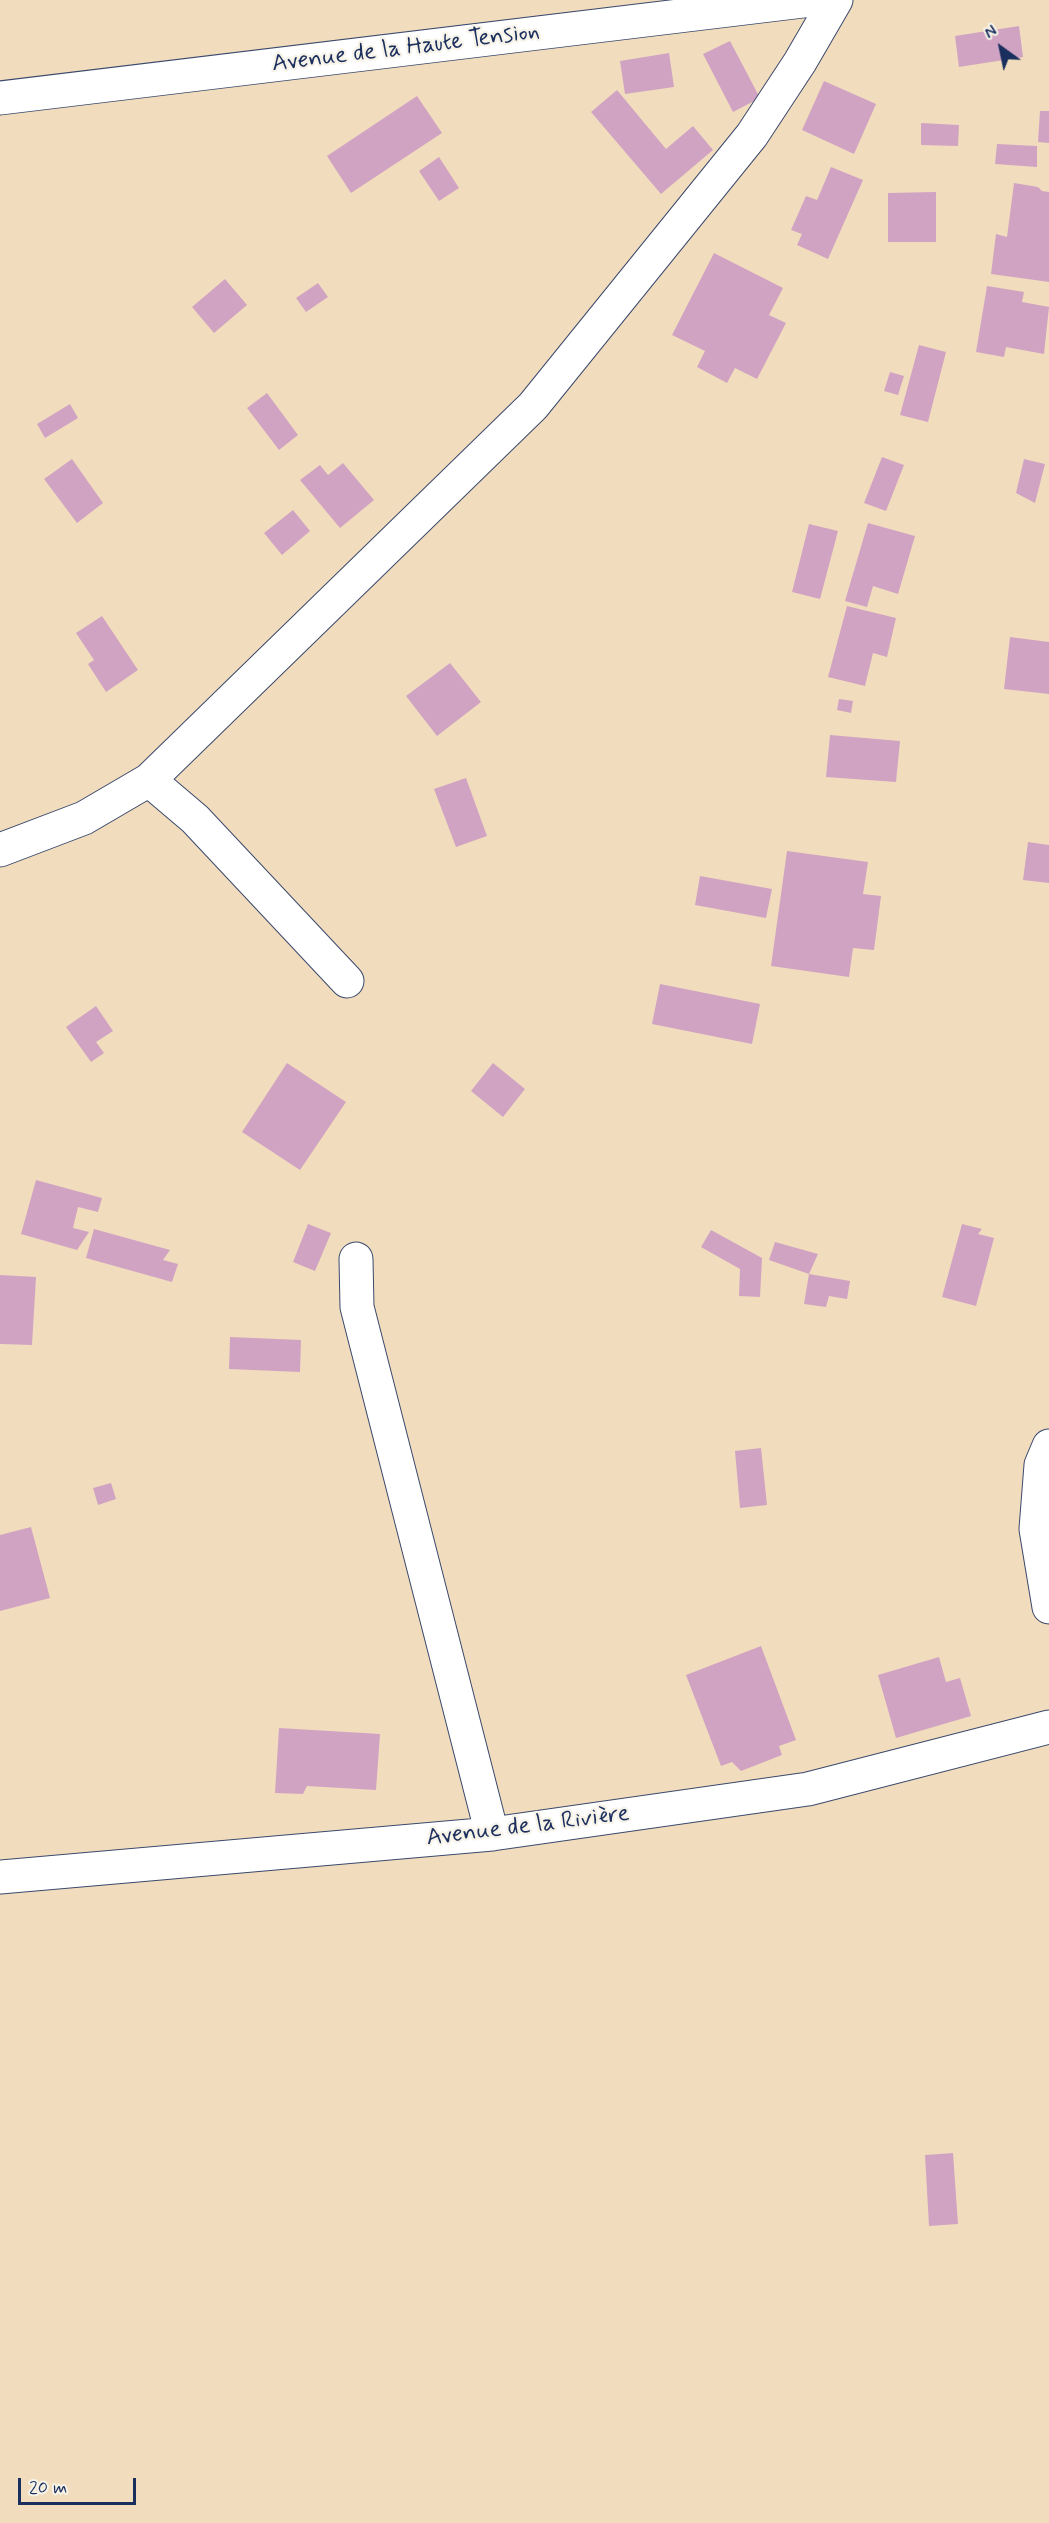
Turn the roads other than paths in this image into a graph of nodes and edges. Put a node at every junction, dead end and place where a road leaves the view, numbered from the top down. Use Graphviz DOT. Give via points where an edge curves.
graph roads {
  1 [pos="811,0"];
  2 [pos="836,0"];
  3 [pos="0,98"];
  4 [pos="149,780"];
  5 [pos="0,850"];
  6 [pos="347,981"];
  7 [pos="356,1259"];
  8 [pos="1049,1446"];
  9 [pos="1049,1607"];
  10 [pos="1049,1727"];
  11 [pos="492,1834"];
  12 [pos="0,1876"];
  1 -- 3 [label="street, Avenue de la Haute Tension"];
  2 -- 4 [label="street" via="752,135 533,406"];
  4 -- 5 [label="street" via="84,818"];
  4 -- 6 [label="street" via="195,819"];
  7 -- 11 [label="street" via="357,1307"];
  8 -- 9 [label="street" via="1041,1465 1036,1529"];
  10 -- 11 [label="street, Avenue de la Rivière" via="808,1789"];
  11 -- 12 [label="street, Avenue de la Rivière"];
}
